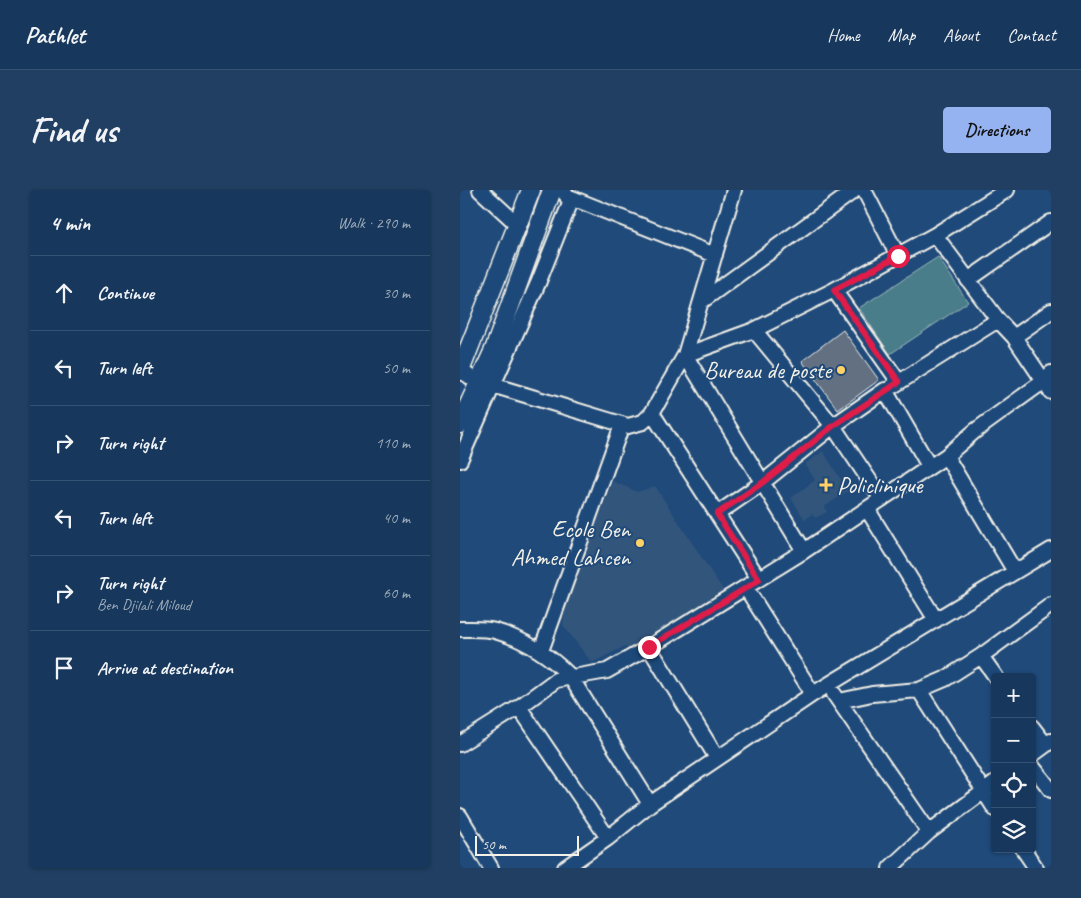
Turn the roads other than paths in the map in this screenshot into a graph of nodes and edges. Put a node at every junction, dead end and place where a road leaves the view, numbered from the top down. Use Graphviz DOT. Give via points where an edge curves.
graph roads {
  1 [pos="480,190"];
  2 [pos="531,190"];
  3 [pos="734,190"];
  4 [pos="855,190"];
  5 [pos="864,190"];
  6 [pos="1007,190"];
  7 [pos="560,192"];
  8 [pos="1051,222"];
  9 [pos="517,224"];
  10 [pos="935,236"];
  11 [pos="715,255"];
  12 [pos="898,256"];
  13 [pos="968,280"];
  14 [pos="834,290"];
  15 [pos="702,300"];
  16 [pos="1051,311"];
  17 [pos="998,320"];
  18 [pos="754,330"];
  19 [pos="1014,337"];
  20 [pos="685,355"];
  21 [pos="460,371"];
  22 [pos="899,382"];
  23 [pos="1049,382"];
  24 [pos="486,384"];
  25 [pos="885,390"];
  26 [pos="652,413"];
  27 [pos="460,424"];
  28 [pos="622,425"];
  29 [pos="833,426"];
  30 [pos="946,456"];
  31 [pos="460,460"];
  32 [pos="929,466"];
  33 [pos="762,483"];
  34 [pos="882,498"];
  35 [pos="867,509"];
  36 [pos="717,514"];
  37 [pos="1051,550"];
  38 [pos="804,551"];
  39 [pos="1014,570"];
  40 [pos="759,580"];
  41 [pos="746,588"];
  42 [pos="1051,605"];
  43 [pos="936,620"];
  44 [pos="460,629"];
  45 [pos="649,647"];
  46 [pos="541,651"];
  47 [pos="981,656"];
  48 [pos="993,673"];
  49 [pos="570,676"];
  50 [pos="828,685"];
  51 [pos="919,690"];
  52 [pos="813,694"];
  53 [pos="839,701"];
  54 [pos="519,707"];
  55 [pos="1036,731"];
  56 [pos="1048,743"];
  57 [pos="460,744"];
  58 [pos="1036,752"];
  59 [pos="716,758"];
  60 [pos="1036,771"];
  61 [pos="991,786"];
  62 [pos="1051,790"];
  63 [pos="983,792"];
  64 [pos="991,803"];
  65 [pos="650,804"];
  66 [pos="460,816"];
  67 [pos="929,832"];
  68 [pos="608,838"];
  69 [pos="1026,853"];
  70 [pos="491,868"];
  71 [pos="565,868"];
  72 [pos="890,868"];
  73 [pos="1036,868"];
  1 -- 9 [label="street"];
  2 -- 9 [label="main road"];
  3 -- 11 [label="street"];
  4 -- 15 [label="street"];
  5 -- 12 [label="street"];
  6 -- 10 [label="street"];
  7 -- 11 [label="street"];
  7 -- 24 [label="main road" via="494,350"];
  8 -- 13 [label="street"];
  9 -- 21 [label="main road"];
  10 -- 12 [label="street"];
  10 -- 13 [label="street"];
  11 -- 15 [label="street"];
  12 -- 14 [label="street"];
  13 -- 17 [label="street"];
  14 -- 18 [label="street"];
  14 -- 22 [label="street"];
  15 -- 20 [label="street"];
  16 -- 19 [label="street"];
  17 -- 19 [label="street"];
  17 -- 22 [label="street"];
  18 -- 20 [label="street"];
  18 -- 29 [label="street"];
  19 -- 23 [label="street"];
  20 -- 26 [label="street"];
  20 -- 33 [label="street"];
  21 -- 24 [label="street"];
  22 -- 25 [label="street"];
  23 -- 30 [label="street" via="975,431"];
  24 -- 27 [label="main road"];
  24 -- 28 [label="street"];
  24 -- 31 [label="street"];
  25 -- 29 [label="street"];
  25 -- 32 [label="street"];
  26 -- 28 [label="street" via="636,425"];
  26 -- 36 [label="street"];
  28 -- 46 [label="street"];
  29 -- 33 [label="street"];
  29 -- 34 [label="street"];
  30 -- 32 [label="street"];
  30 -- 39 [label="street"];
  32 -- 34 [label="street"];
  33 -- 36 [label="street"];
  33 -- 38 [label="street"];
  34 -- 35 [label="street"];
  35 -- 38 [label="street"];
  35 -- 43 [label="street"];
  36 -- 40 [label="street"];
  37 -- 39 [label="street"];
  38 -- 40 [label="street"];
  39 -- 43 [label="street"];
  40 -- 41 [label="street"];
  41 -- 45 [label="street"];
  41 -- 52 [label="street"];
  42 -- 47 [label="street"];
  43 -- 50 [label="street"];
  44 -- 46 [label="street" via="493,630"];
  45 -- 49 [label="street" via="607,671"];
  45 -- 59 [label="street"];
  46 -- 49 [label="street"];
  47 -- 48 [label="street"];
  47 -- 51 [label="street" via="945,679"];
  49 -- 54 [label="street" via="556,680"];
  49 -- 65 [label="street"];
  50 -- 52 [label="street"];
  50 -- 53 [label="street"];
  51 -- 53 [label="street"];
  51 -- 63 [label="street"];
  52 -- 59 [label="street"];
  53 -- 67 [label="street"];
  54 -- 57 [label="street"];
  54 -- 68 [label="street"];
  55 -- 56 [label="street"];
  56 -- 58 [label="street"];
  59 -- 65 [label="street"];
  60 -- 62 [label="street"];
  61 -- 63 [label="street"];
  63 -- 64 [label="street"];
  63 -- 67 [label="street"];
  65 -- 68 [label="street"];
  66 -- 70 [label="street"];
  67 -- 72 [label="street"];
  68 -- 71 [label="street"];
  69 -- 73 [label="street"];
}
